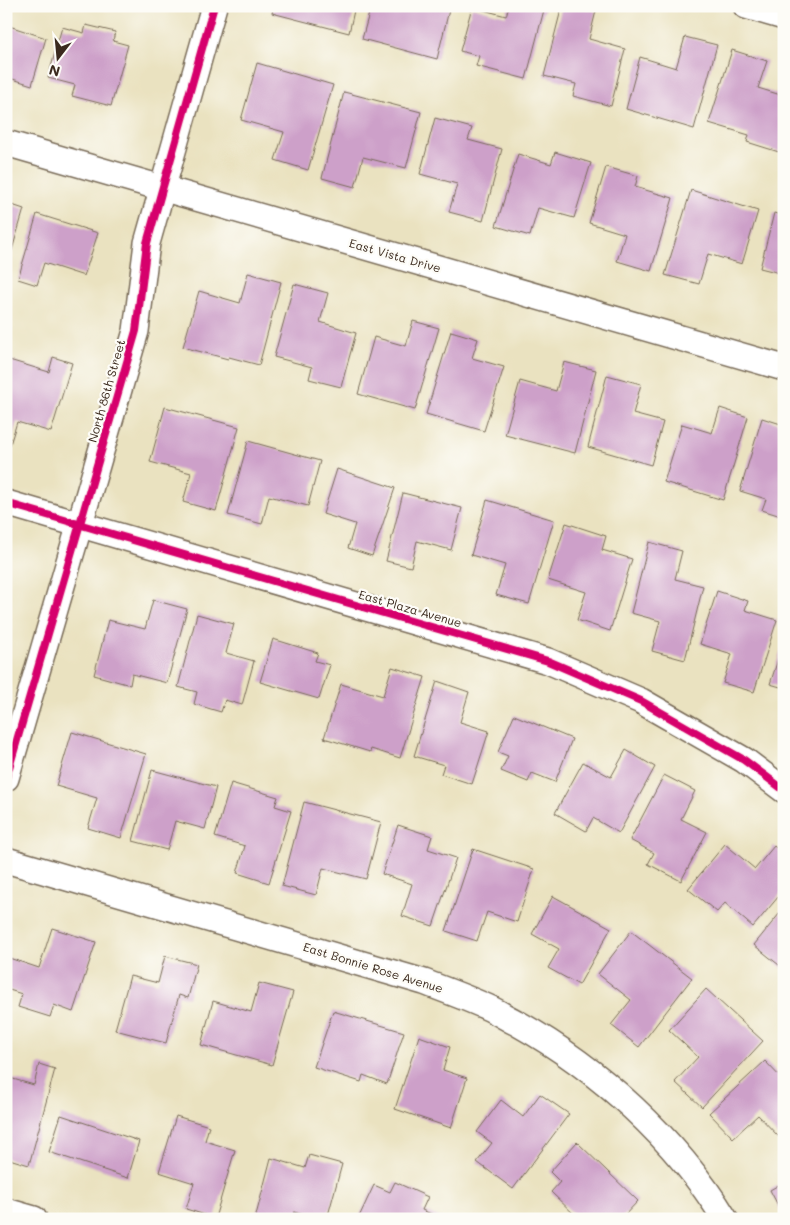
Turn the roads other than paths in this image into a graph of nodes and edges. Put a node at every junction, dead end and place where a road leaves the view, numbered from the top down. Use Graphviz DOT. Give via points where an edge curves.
graph roads {
  1 [pos="214,6"];
  2 [pos="746,6"];
  3 [pos="784,17"];
  4 [pos="6,143"];
  5 [pos="163,189"];
  6 [pos="784,368"];
  7 [pos="6,503"];
  8 [pos="80,525"];
  9 [pos="6,778"];
  10 [pos="784,790"];
  11 [pos="6,860"];
  12 [pos="6,1211"];
  13 [pos="34,1219"];
  14 [pos="725,1219"];
  1 -- 5 [label="street, North 86th Street"];
  2 -- 3 [label="street"];
  4 -- 5 [label="street, East Vista Drive"];
  5 -- 6 [label="street, East Vista Drive"];
  5 -- 8 [label="street, North 86th Street" via="148,243 136,331"];
  7 -- 8 [label="street, East Plaza Avenue"];
  8 -- 9 [label="street, North 86th Street"];
  8 -- 10 [label="street, East Plaza Avenue" via="548,661 641,701 744,760"];
  11 -- 14 [label="street, East Bonnie Rose Avenue" via="424,982 489,1008 546,1039 602,1079 688,1166"];
  12 -- 13 [label="street"];
}
